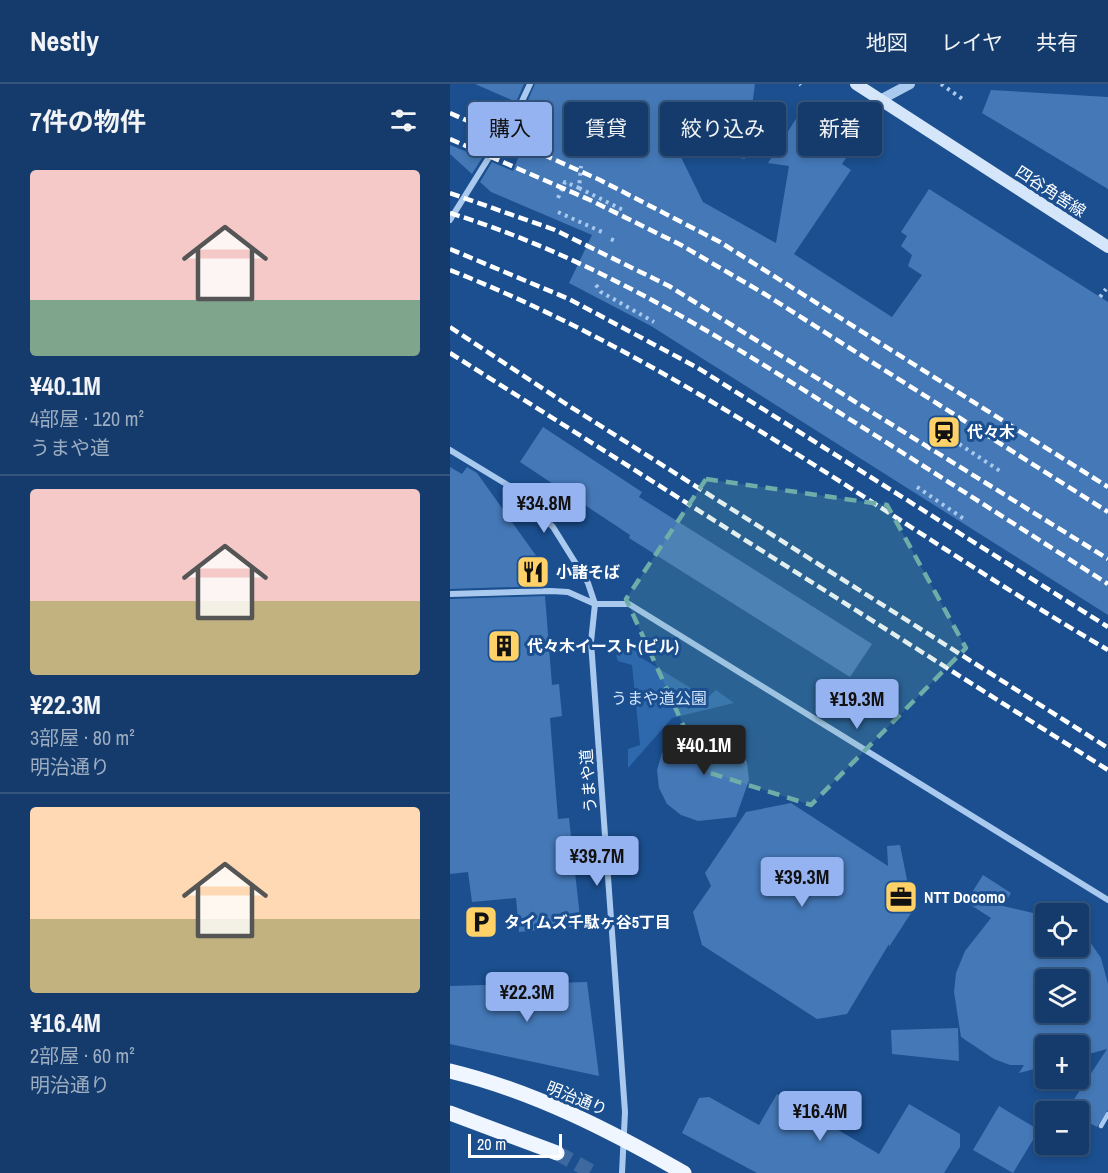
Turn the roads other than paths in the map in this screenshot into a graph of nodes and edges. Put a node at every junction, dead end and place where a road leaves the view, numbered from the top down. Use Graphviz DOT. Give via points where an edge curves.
graph roads {
  1 [pos="530,84"];
  2 [pos="856,84"];
  3 [pos="910,84"];
  4 [pos="880,100"];
  5 [pos="450,220"];
  6 [pos="1108,248"];
  7 [pos="450,450"];
  8 [pos="450,594"];
  9 [pos="595,604"];
  10 [pos="1108,900"];
  11 [pos="450,1071"];
  12 [pos="450,1113"];
  13 [pos="1108,1114"];
  14 [pos="1101,1126"];
  15 [pos="625,1139"];
  16 [pos="557,1153"];
  17 [pos="622,1173"];
  18 [pos="684,1173"];
  1 -- 5 [label="street" via="516,114"];
  2 -- 4 [label="main road, 四谷角筈線"];
  3 -- 4 [label="street"];
  4 -- 6 [label="main road, 四谷角筈線"];
  7 -- 9 [label="street, うまや道" via="511,487 541,513 578,563"];
  8 -- 9 [label="street" via="568,592"];
  9 -- 10 [label="street" via="629,604 639,609"];
  9 -- 15 [label="street, うまや道" via="591,642"];
  11 -- 15 [label="main road, 明治通り" via="589,1121"];
  12 -- 16 [label="main road"];
  13 -- 14 [label="lane"];
  15 -- 17 [label="street, うまや道"];
  15 -- 18 [label="main road, 明治通り"];
}
